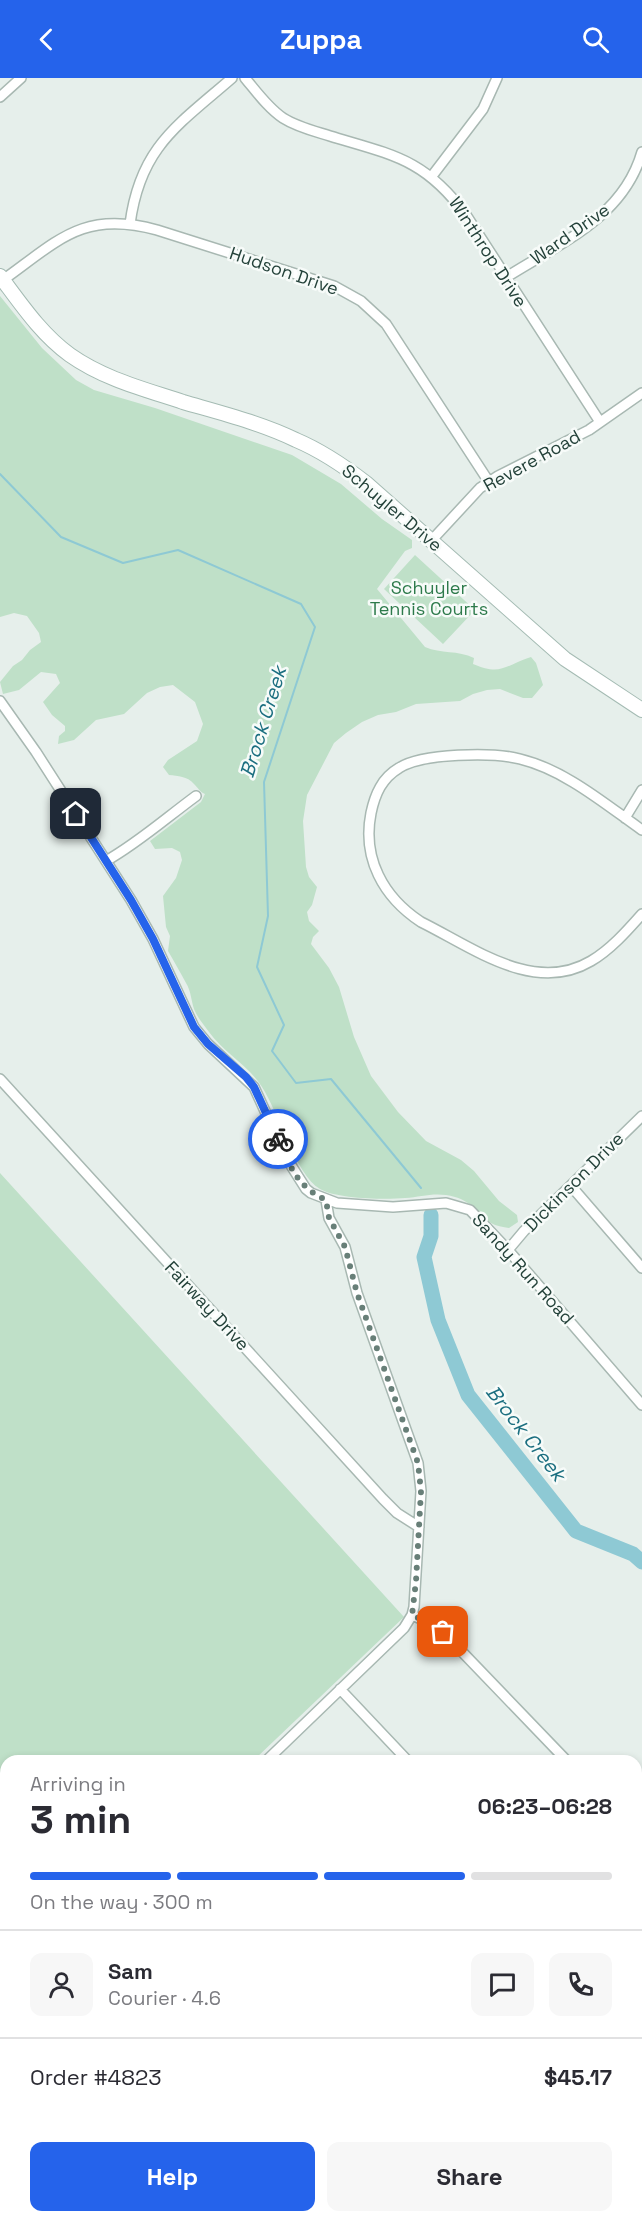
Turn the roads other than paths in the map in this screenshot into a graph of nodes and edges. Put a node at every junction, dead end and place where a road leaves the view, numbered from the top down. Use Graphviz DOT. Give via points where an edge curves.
graph roads {
  1 [pos="21,78"];
  2 [pos="232,78"];
  3 [pos="244,78"];
  4 [pos="497,78"];
  5 [pos="0,97"];
  6 [pos="642,152"];
  7 [pos="432,176"];
  8 [pos="130,224"];
  9 [pos="1,278"];
  10 [pos="505,278"];
  11 [pos="642,393"];
  12 [pos="600,422"];
  13 [pos="489,482"];
  14 [pos="431,541"];
  15 [pos="0,702"];
  16 [pos="642,710"];
  17 [pos="642,790"];
  18 [pos="196,796"];
  19 [pos="625,818"];
  20 [pos="642,830"];
  21 [pos="106,861"];
  22 [pos="642,915"];
  23 [pos="0,1079"];
  24 [pos="642,1116"];
  25 [pos="571,1186"];
  26 [pos="326,1200"];
  27 [pos="508,1250"];
  28 [pos="642,1268"];
  29 [pos="642,1405"];
  30 [pos="419,1527"];
  31 [pos="412,1615"];
  32 [pos="340,1689"];
  33 [pos="272,1755"];
  34 [pos="402,1755"];
  35 [pos="561,1755"];
  1 -- 5 [label="street"];
  2 -- 8 [label="street" via="180,123 148,161 136,190"];
  3 -- 7 [label="street, Winthrop Drive" via="274,111 292,123 394,155"];
  4 -- 7 [label="street" via="483,109"];
  6 -- 10 [label="street, Ward Drive" via="634,176 607,211"];
  7 -- 10 [label="street, Winthrop Drive" via="454,198"];
  8 -- 9 [label="street, Hudson Drive" via="99,225 72,232"];
  8 -- 13 [label="street, Hudson Drive" via="334,286 361,301 396,338"];
  9 -- 14 [label="street, Schuyler Drive" via="43,332 87,366 134,386 278,432 317,450 366,483"];
  10 -- 12 [label="street, Winthrop Drive"];
  11 -- 12 [label="street, Revere Road"];
  12 -- 13 [label="street, Revere Road"];
  13 -- 14 [label="street, Revere Road" via="472,495"];
  14 -- 16 [label="street, Schuyler Drive" via="566,659"];
  15 -- 21 [label="street, Sandy Run Road"];
  17 -- 19 [label="street"];
  18 -- 21 [label="street" via="130,848"];
  19 -- 20 [label="street"];
  19 -- 22 [label="street" via="535,763 489,755 430,758 405,764 384,781 373,803 369,845 383,885 406,912 500,962 528,972 554,973 582,966"];
  21 -- 26 [label="street, Sandy Run Road" via="153,939 194,1027 254,1087 294,1172 306,1189"];
  23 -- 30 [label="street, Fairway Drive" via="383,1499"];
  24 -- 25 [label="street, Dickinson Drive"];
  25 -- 27 [label="street, Dickinson Drive"];
  25 -- 28 [label="street"];
  26 -- 27 [label="street, Sandy Run Road" via="393,1207 458,1205 474,1214"];
  26 -- 30 [label="street" via="329,1218 345,1247 357,1293 418,1463"];
  27 -- 29 [label="street, Sandy Run Road"];
  30 -- 31 [label="street"];
  31 -- 32 [label="street" via="404,1628"];
  31 -- 35 [label="street" via="443,1632"];
  32 -- 33 [label="street"];
  32 -- 34 [label="street"];
}
